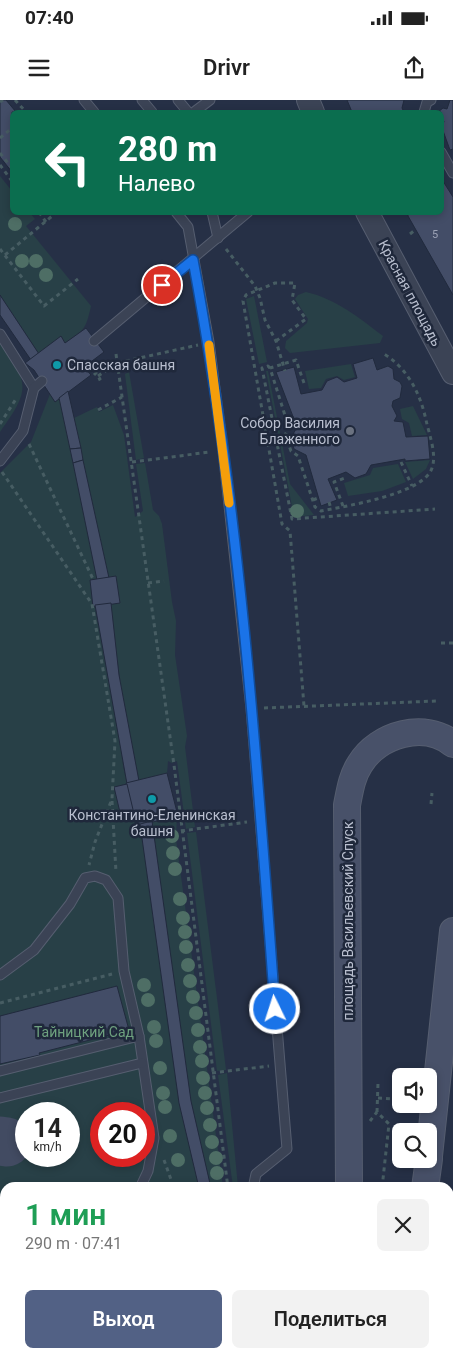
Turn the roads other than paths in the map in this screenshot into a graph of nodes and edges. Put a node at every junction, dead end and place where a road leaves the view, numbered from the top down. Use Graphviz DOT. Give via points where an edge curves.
graph roads {
  1 [pos="84,100"];
  2 [pos="142,100"];
  3 [pos="178,100"];
  4 [pos="210,100"];
  5 [pos="431,100"];
  6 [pos="92,110"];
  7 [pos="150,110"];
  8 [pos="186,110"];
  9 [pos="197,110"];
  10 [pos="425,110"];
  11 [pos="444,157"];
  12 [pos="453,173"];
  13 [pos="178,215"];
  14 [pos="213,215"];
  15 [pos="245,215"];
  16 [pos="369,215"];
  17 [pos="218,238"];
  18 [pos="193,260"];
  19 [pos="0,334"];
  20 [pos="94,340"];
  21 [pos="453,373"];
  22 [pos="42,381"];
  23 [pos="34,388"];
  24 [pos="0,461"];
  25 [pos="453,744"];
  26 [pos="453,931"];
  27 [pos="0,975"];
  28 [pos="139,1036"];
  29 [pos="142,1063"];
  30 [pos="0,1070"];
  31 [pos="0,1098"];
  32 [pos="433,1123"];
  33 [pos="428,1168"];
  34 [pos="143,1182"];
  35 [pos="255,1182"];
  36 [pos="349,1182"];
  37 [pos="426,1182"];
  1 -- 6 [label="lane"];
  2 -- 7 [label="lane"];
  3 -- 8 [label="lane"];
  4 -- 9 [label="lane"];
  5 -- 10 [label="lane"];
  11 -- 12 [label="lane"];
  13 -- 18 [label="lane" via="188,227"];
  14 -- 17 [label="lane"];
  15 -- 17 [label="lane"];
  16 -- 21 [label="street, Красная площадь"];
  17 -- 18 [label="lane"];
  18 -- 20 [label="lane"];
  18 -- 35 [label="lane" via="209,342 223,450 251,709 287,1150 256,1174"];
  19 -- 23 [label="lane"];
  22 -- 23 [label="lane"];
  23 -- 24 [label="lane" via="23,431"];
  25 -- 36 [label="main road, площадь Васильевский Спуск" via="440,735 409,732 376,747 361,762 351,782 347,805"];
  26 -- 32 [label="main road"];
  27 -- 28 [label="lane" via="34,950 86,878 95,876 106,880 118,898 124,971"];
  28 -- 29 [label="lane"];
  28 -- 30 [label="lane"];
  29 -- 31 [label="lane"];
  29 -- 34 [label="lane" via="154,1138"];
  33 -- 37 [label="main road"];
}
